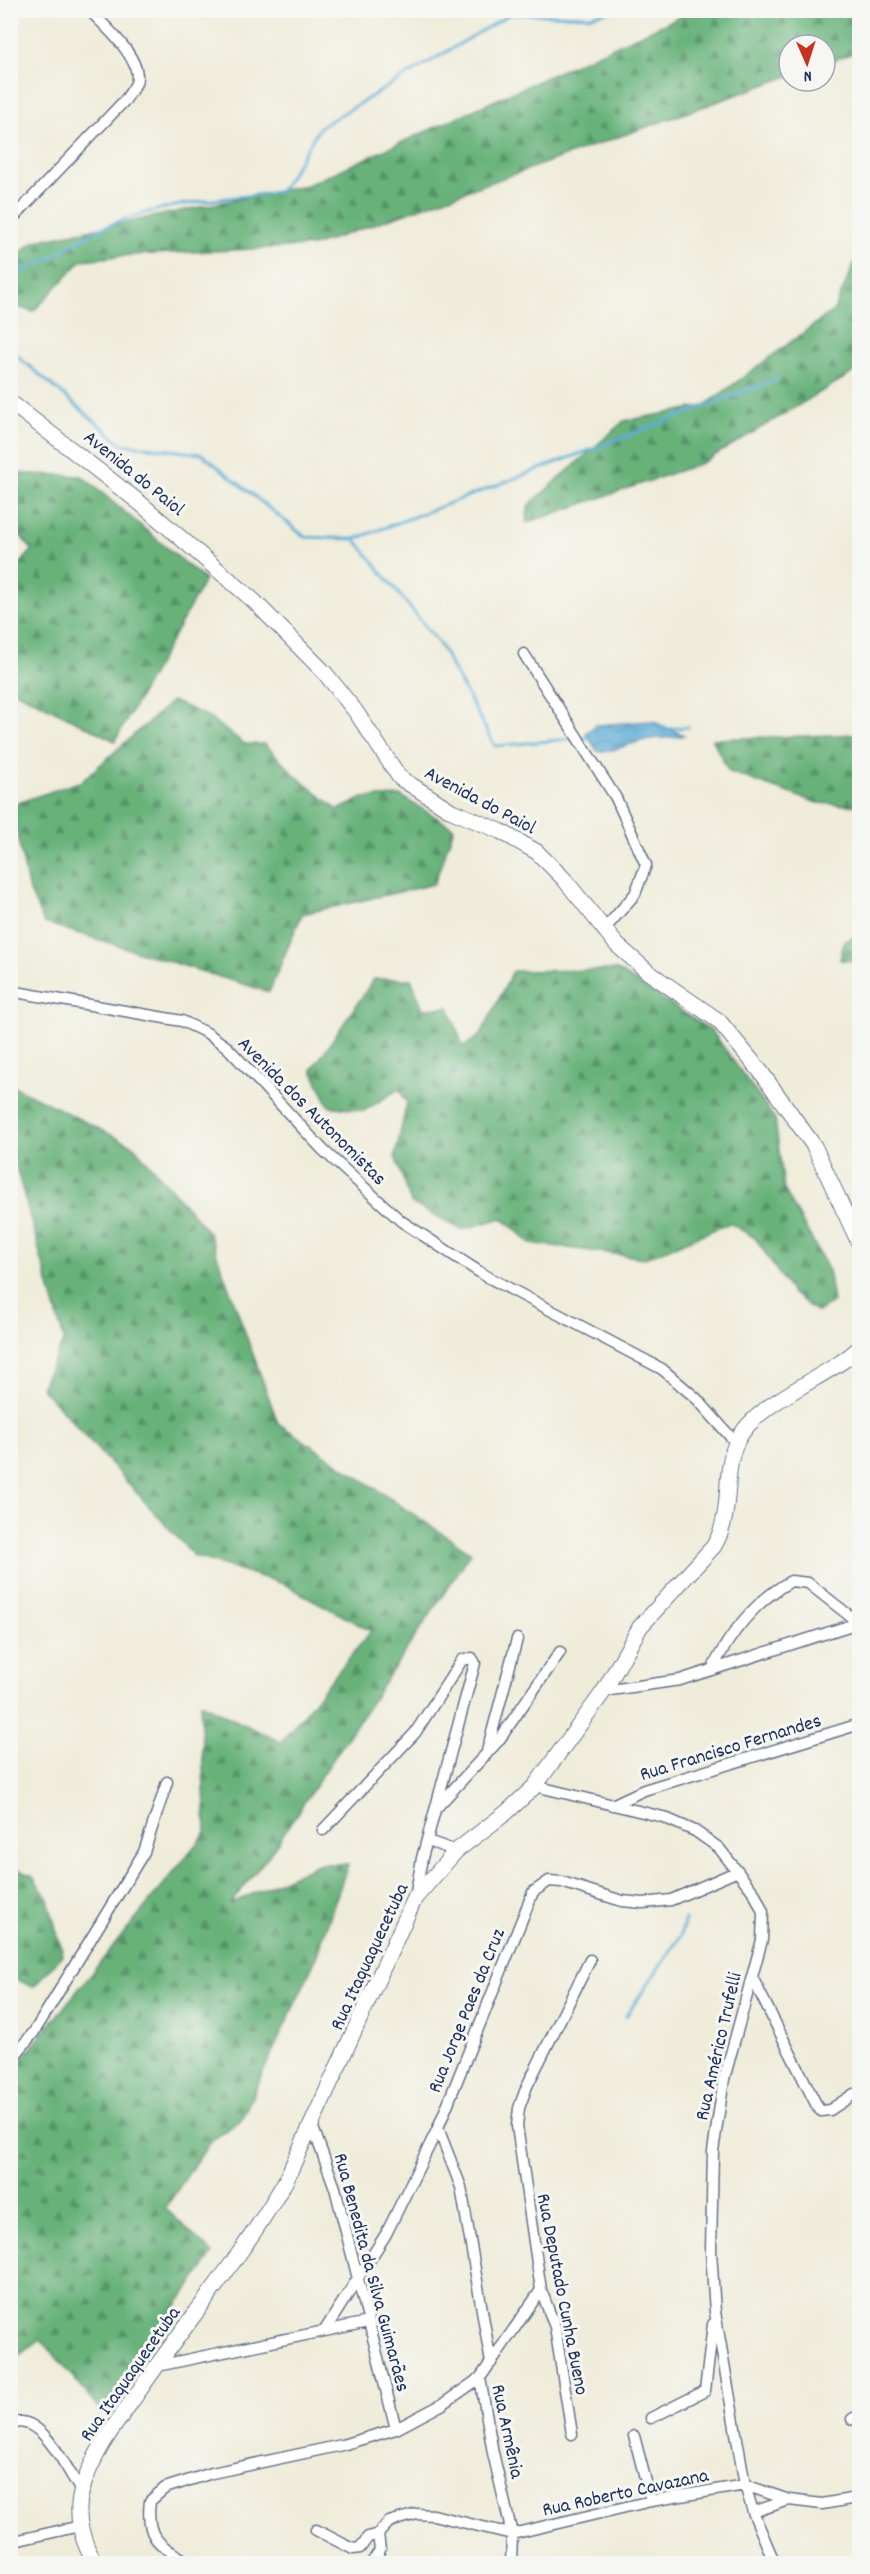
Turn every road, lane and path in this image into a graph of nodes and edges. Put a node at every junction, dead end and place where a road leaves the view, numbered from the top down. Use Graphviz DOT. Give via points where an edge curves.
graph roads {
  1 [pos="89,10"];
  2 [pos="10,221"];
  3 [pos="10,402"];
  4 [pos="524,654"];
  5 [pos="603,931"];
  6 [pos="10,991"];
  7 [pos="860,1245"];
  8 [pos="858,1352"];
  9 [pos="736,1443"];
  10 [pos="859,1623"];
  11 [pos="517,1639"];
  12 [pos="560,1652"];
  13 [pos="712,1670"];
  14 [pos="604,1691"];
  15 [pos="860,1724"];
  16 [pos="486,1755"];
  17 [pos="167,1782"];
  18 [pos="536,1786"];
  19 [pos="612,1805"];
  20 [pos="437,1806"];
  21 [pos="323,1830"];
  22 [pos="428,1841"];
  23 [pos="456,1851"];
  24 [pos="738,1871"];
  25 [pos="415,1898"];
  26 [pos="590,1960"];
  27 [pos="752,1977"];
  28 [pos="11,2061"];
  29 [pos="854,2094"];
  30 [pos="312,2125"];
  31 [pos="438,2128"];
  32 [pos="357,2278"];
  33 [pos="541,2290"];
  34 [pos="715,2312"];
  35 [pos="368,2322"];
  36 [pos="325,2330"];
  37 [pos="491,2363"];
  38 [pos="157,2366"];
  39 [pos="480,2378"];
  40 [pos="651,2418"];
  41 [pos="10,2425"];
  42 [pos="396,2429"];
  43 [pos="572,2434"];
  44 [pos="634,2436"];
  45 [pos="745,2485"];
  46 [pos="81,2491"];
  47 [pos="860,2494"];
  48 [pos="789,2500"];
  49 [pos="651,2501"];
  50 [pos="753,2512"];
  51 [pos="80,2526"];
  52 [pos="316,2530"];
  53 [pos="378,2534"];
  54 [pos="512,2534"];
  55 [pos="10,2542"];
  56 [pos="96,2564"];
  57 [pos="190,2564"];
  58 [pos="371,2564"];
  59 [pos="511,2564"];
  60 [pos="775,2564"];
  1 -- 2 [label="street" via="129,53 135,64 136,81 126,99"];
  3 -- 5 [label="street, Avenida do Paiol" via="140,502 247,594 324,673 356,712 400,778 452,811 537,852 564,879"];
  4 -- 5 [label="street" via="616,798 646,865 635,894"];
  5 -- 7 [label="street, Avenida do Paiol" via="648,972 712,1016 736,1040 814,1146"];
  6 -- 9 [label="street, Avenida dos Autonomistas" via="182,1021 207,1033 226,1047 342,1169 402,1221 484,1275 662,1369 697,1399"];
  8 -- 9 [label="street" via="785,1395"];
  9 -- 14 [label="street, Rua Itaquaquecetuba" via="723,1531 699,1564 640,1628"];
  10 -- 13 [label="street"];
  10 -- 13 [label="street" via="808,1583 792,1581 764,1599 737,1628"];
  11 -- 16 [label="street"];
  12 -- 16 [label="street"];
  13 -- 14 [label="street" via="680,1680"];
  14 -- 18 [label="street, Rua Itaquaquecetuba"];
  15 -- 19 [label="street, Rua Francisco Fernandes" via="644,1790"];
  16 -- 20 [label="street"];
  17 -- 28 [label="street" via="144,1852 34,2032"];
  18 -- 19 [label="street, Rua Américo Trufelli"];
  18 -- 23 [label="street, Rua Itaquaquecetuba"];
  19 -- 24 [label="street, Rua Américo Trufelli" via="682,1824 718,1848"];
  20 -- 21 [label="street" via="475,1663 470,1657 462,1660 415,1733"];
  20 -- 22 [label="street"];
  22 -- 23 [label="street"];
  22 -- 25 [label="street"];
  23 -- 25 [label="street, Rua Itaquaquecetuba"];
  24 -- 27 [label="street, Rua Américo Trufelli" via="763,1912 762,1940"];
  24 -- 31 [label="street, Rua Jorge Paes da Cruz" via="671,1900 643,1903 622,1901 562,1882 549,1881 533,1892"];
  25 -- 30 [label="street, Rua Itaquaquecetuba"];
  26 -- 33 [label="street, Rua Deputado Cunha Bueno" via="519,2108 518,2144"];
  27 -- 29 [label="street" via="818,2108 830,2110"];
  27 -- 34 [label="street, Rua Américo Trufelli" via="717,2108 711,2251"];
  30 -- 32 [label="street, Rua Benedita da Silva Guimarães" via="335,2188"];
  30 -- 38 [label="street, Rua Itaquaquecetuba" via="260,2224"];
  31 -- 32 [label="street, Rua Jorge Paes da Cruz" via="386,2234"];
  31 -- 37 [label="street" via="464,2198"];
  32 -- 35 [label="street, Rua Benedita da Silva Guimarães"];
  32 -- 36 [label="street, Rua Jorge Paes da Cruz"];
  33 -- 37 [label="street"];
  33 -- 43 [label="street, Rua Deputado Cunha Bueno" via="555,2327"];
  34 -- 40 [label="street" via="708,2387"];
  34 -- 45 [label="street, Rua Américo Trufelli"];
  35 -- 36 [label="street"];
  35 -- 42 [label="street, Rua Benedita da Silva Guimarães"];
  36 -- 38 [label="street"];
  37 -- 39 [label="street"];
  38 -- 46 [label="street, Rua Itaquaquecetuba" via="102,2445"];
  39 -- 42 [label="street" via="443,2404"];
  39 -- 54 [label="street, Rua Armênia"];
  41 -- 46 [label="street" via="30,2422 43,2432"];
  42 -- 57 [label="street" via="165,2488 150,2500 151,2532 160,2545"];
  44 -- 49 [label="street"];
  45 -- 48 [label="street"];
  45 -- 49 [label="street, Rua Roberto Cavazana"];
  45 -- 50 [label="street, Rua Américo Trufelli"];
  46 -- 51 [label="street, Rua Itaquaquecetuba"];
  47 -- 48 [label="street" via="822,2504"];
  48 -- 50 [label="street"];
  49 -- 54 [label="street, Rua Roberto Cavazana"];
  50 -- 60 [label="street, Rua Américo Trufelli"];
  51 -- 55 [label="street"];
  51 -- 56 [label="street, Rua Itaquaquecetuba"];
  52 -- 53 [label="street" via="353,2549"];
  53 -- 54 [label="street" via="389,2522 417,2514"];
  53 -- 58 [label="street" via="380,2550"];
  54 -- 59 [label="street, Rua Armênia"];
}
